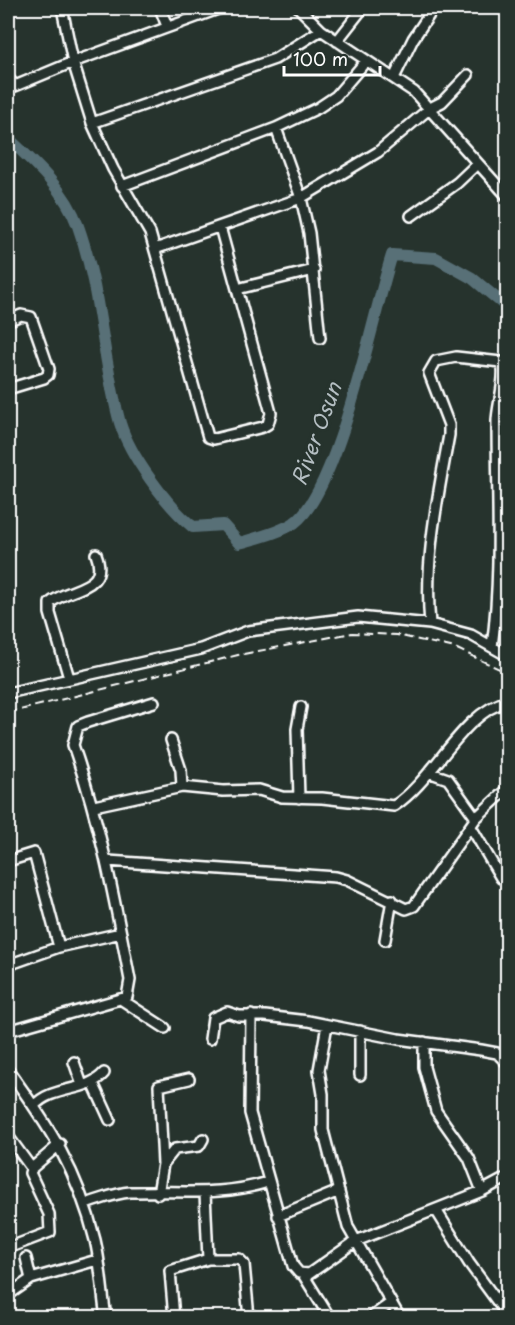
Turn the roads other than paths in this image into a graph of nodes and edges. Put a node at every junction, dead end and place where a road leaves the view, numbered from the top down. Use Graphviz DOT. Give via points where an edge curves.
graph roads {
  1 [pos="62,8"];
  2 [pos="160,8"];
  3 [pos="221,8"];
  4 [pos="299,8"];
  5 [pos="363,8"];
  6 [pos="427,8"];
  7 [pos="166,26"];
  8 [pos="321,30"];
  9 [pos="337,41"];
  10 [pos="366,61"];
  11 [pos="73,62"];
  12 [pos="468,75"];
  13 [pos="8,78"];
  14 [pos="394,78"];
  15 [pos="430,108"];
  16 [pos="92,123"];
  17 [pos="276,128"];
  18 [pos="477,164"];
  19 [pos="122,186"];
  20 [pos="507,197"];
  21 [pos="301,198"];
  22 [pos="411,216"];
  23 [pos="220,227"];
  24 [pos="155,249"];
  25 [pos="314,270"];
  26 [pos="237,289"];
  27 [pos="8,321"];
  28 [pos="320,338"];
  29 [pos="8,389"];
  30 [pos="96,554"];
  31 [pos="430,624"];
  32 [pos="492,647"];
  33 [pos="507,656"];
  34 [pos="69,678"];
  35 [pos="8,693"];
  36 [pos="507,701"];
  37 [pos="154,702"];
  38 [pos="301,707"];
  39 [pos="171,740"];
  40 [pos="431,773"];
  41 [pos="182,787"];
  42 [pos="507,788"];
  43 [pos="299,798"];
  44 [pos="94,806"];
  45 [pos="474,823"];
  46 [pos="8,861"];
  47 [pos="108,861"];
  48 [pos="501,878"];
  49 [pos="392,900"];
  50 [pos="121,933"];
  51 [pos="385,940"];
  52 [pos="58,947"];
  53 [pos="8,965"];
  54 [pos="122,1000"];
  55 [pos="251,1015"];
  56 [pos="327,1025"];
  57 [pos="165,1028"];
  58 [pos="360,1030"];
  59 [pos="8,1031"];
  60 [pos="210,1039"];
  61 [pos="424,1042"];
  62 [pos="74,1062"];
  63 [pos="507,1064"];
  64 [pos="8,1070"];
  65 [pos="104,1073"];
  66 [pos="360,1075"];
  67 [pos="189,1080"];
  68 [pos="93,1083"];
  69 [pos="82,1085"];
  70 [pos="34,1106"];
  71 [pos="110,1120"];
  72 [pos="8,1136"];
  73 [pos="203,1139"];
  74 [pos="60,1144"];
  75 [pos="163,1164"];
  76 [pos="32,1169"];
  77 [pos="507,1177"];
  78 [pos="268,1182"];
  79 [pos="339,1191"];
  80 [pos="482,1191"];
  81 [pos="205,1193"];
  82 [pos="158,1194"];
  83 [pos="85,1204"];
  84 [pos="436,1210"];
  85 [pos="278,1216"];
  86 [pos="356,1241"];
  87 [pos="8,1248"];
  88 [pos="26,1258"];
  89 [pos="208,1259"];
  90 [pos="98,1260"];
  91 [pos="304,1276"];
  92 [pos="31,1279"];
  93 [pos="8,1295"];
  94 [pos="390,1303"];
  95 [pos="507,1316"];
  96 [pos="106,1317"];
  97 [pos="174,1317"];
  98 [pos="249,1317"];
  99 [pos="330,1317"];
  100 [pos="370,1317"];
  101 [pos="400,1317"];
  1 -- 11 [label="street"];
  2 -- 7 [label="street"];
  3 -- 7 [label="street"];
  4 -- 8 [label="street"];
  5 -- 9 [label="street"];
  6 -- 14 [label="street" via="429,15"];
  7 -- 11 [label="street"];
  8 -- 9 [label="street"];
  8 -- 16 [label="street" via="275,59"];
  9 -- 10 [label="street"];
  10 -- 14 [label="street"];
  10 -- 17 [label="street" via="336,96"];
  11 -- 13 [label="street" via="15,86"];
  11 -- 16 [label="street"];
  12 -- 15 [label="street" via="442,102"];
  14 -- 15 [label="street"];
  15 -- 18 [label="street"];
  15 -- 21 [label="street" via="369,158"];
  16 -- 19 [label="street"];
  17 -- 19 [label="street"];
  17 -- 21 [label="street"];
  18 -- 20 [label="street"];
  18 -- 22 [label="street"];
  19 -- 24 [label="street" via="141,214"];
  21 -- 23 [label="street"];
  21 -- 25 [label="street"];
  23 -- 24 [label="street"];
  23 -- 26 [label="street"];
  24 -- 26 [label="street" via="208,436 214,439 263,427 270,420"];
  25 -- 26 [label="street"];
  25 -- 28 [label="street"];
  27 -- 29 [label="street" via="21,315 31,317 49,369 44,378"];
  30 -- 34 [label="street" via="98,576 82,589 60,595 50,603"];
  31 -- 32 [label="street" via="471,635"];
  31 -- 32 [label="street" via="432,540 449,435 429,373 436,361 456,357 501,362 504,373 497,409 500,544"];
  31 -- 34 [label="street" via="358,617 286,625 248,631 201,649"];
  32 -- 33 [label="street"];
  34 -- 35 [label="street"];
  36 -- 40 [label="street" via="478,717"];
  37 -- 44 [label="street" via="78,726 73,745"];
  38 -- 43 [label="street" via="297,729"];
  39 -- 41 [label="street"];
  40 -- 43 [label="street" via="394,806"];
  40 -- 45 [label="street" via="448,779"];
  41 -- 43 [label="street" via="259,790"];
  41 -- 44 [label="street"];
  42 -- 45 [label="street"];
  44 -- 47 [label="street"];
  45 -- 48 [label="street"];
  45 -- 49 [label="street" via="414,906 405,909"];
  46 -- 52 [label="street" via="34,853"];
  47 -- 49 [label="street" via="336,877"];
  47 -- 50 [label="street"];
  49 -- 51 [label="street"];
  50 -- 52 [label="street"];
  50 -- 54 [label="street" via="130,980 129,992"];
  52 -- 53 [label="street"];
  54 -- 57 [label="street"];
  54 -- 59 [label="street"];
  55 -- 56 [label="street"];
  55 -- 60 [label="street" via="217,1015 211,1024"];
  55 -- 78 [label="street" via="250,1113"];
  56 -- 58 [label="street"];
  56 -- 79 [label="street" via="319,1070 323,1130"];
  58 -- 61 [label="street"];
  58 -- 66 [label="street"];
  61 -- 63 [label="street" via="497,1053"];
  61 -- 80 [label="street" via="424,1067 436,1111 469,1158"];
  62 -- 69 [label="street"];
  64 -- 70 [label="street"];
  65 -- 68 [label="street"];
  67 -- 75 [label="street" via="159,1086"];
  68 -- 69 [label="street"];
  68 -- 71 [label="street"];
  69 -- 70 [label="street" via="46,1096"];
  70 -- 74 [label="street"];
  72 -- 76 [label="street"];
  73 -- 75 [label="street" via="199,1146 175,1149"];
  74 -- 76 [label="street"];
  74 -- 83 [label="street"];
  75 -- 82 [label="street"];
  76 -- 87 [label="street" via="30,1176 51,1227 46,1234"];
  77 -- 80 [label="street"];
  78 -- 81 [label="street" via="241,1191"];
  78 -- 85 [label="street"];
  79 -- 85 [label="street"];
  79 -- 86 [label="street" via="348,1227"];
  80 -- 84 [label="street"];
  81 -- 82 [label="street"];
  81 -- 89 [label="street"];
  82 -- 83 [label="street" via="128,1192"];
  83 -- 90 [label="street"];
  84 -- 86 [label="street"];
  84 -- 95 [label="street"];
  85 -- 91 [label="street" via="293,1266"];
  86 -- 91 [label="street"];
  86 -- 94 [label="street"];
  88 -- 92 [label="street"];
  89 -- 97 [label="street" via="170,1271"];
  89 -- 98 [label="street" via="242,1261"];
  90 -- 92 [label="street"];
  90 -- 96 [label="street"];
  91 -- 99 [label="street"];
  92 -- 93 [label="street"];
  94 -- 100 [label="street"];
  94 -- 101 [label="street"];
}
